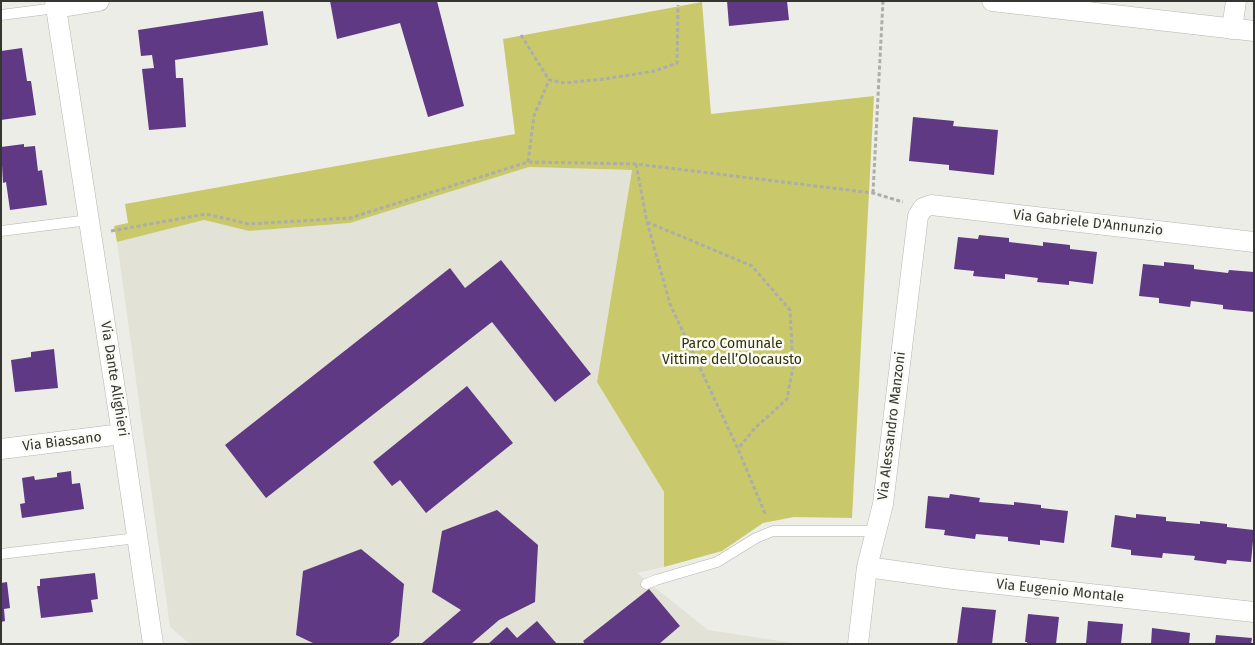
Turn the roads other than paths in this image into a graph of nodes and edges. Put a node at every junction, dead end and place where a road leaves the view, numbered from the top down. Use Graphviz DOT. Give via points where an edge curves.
graph roads {
  1 [pos="99,1"];
  2 [pos="992,1"];
  3 [pos="1236,1"];
  4 [pos="55,5"];
  5 [pos="1,15"];
  6 [pos="1232,28"];
  7 [pos="1254,31"];
  8 [pos="923,208"];
  9 [pos="90,228"];
  10 [pos="1,231"];
  11 [pos="1254,242"];
  12 [pos="122,434"];
  13 [pos="1,449"];
  14 [pos="877,531"];
  15 [pos="137,538"];
  16 [pos="1,554"];
  17 [pos="867,567"];
  18 [pos="646,584"];
  19 [pos="1254,612"];
  20 [pos="153,644"];
  21 [pos="858,644"];
  1 -- 4 [label="street"];
  2 -- 6 [label="street"];
  3 -- 6 [label="street"];
  4 -- 5 [label="lane"];
  4 -- 9 [label="street, Via Dante Alighieri"];
  6 -- 7 [label="street"];
  8 -- 11 [label="street, Via Gabriele D'Annunzio" via="931,205"];
  8 -- 14 [label="street, Via Alessandro Manzoni" via="918,216"];
  9 -- 10 [label="lane"];
  9 -- 12 [label="street, Via Dante Alighieri"];
  12 -- 13 [label="street, Via Biassano"];
  12 -- 15 [label="street, Via Dante Alighieri"];
  14 -- 17 [label="street, Via Alessandro Manzoni"];
  14 -- 18 [label="lane" via="772,531 717,562"];
  15 -- 16 [label="lane"];
  15 -- 20 [label="street, Via Dante Alighieri"];
  17 -- 19 [label="street, Via Eugenio Montale"];
  17 -- 21 [label="street, Via Alessandro Manzoni"];
}
